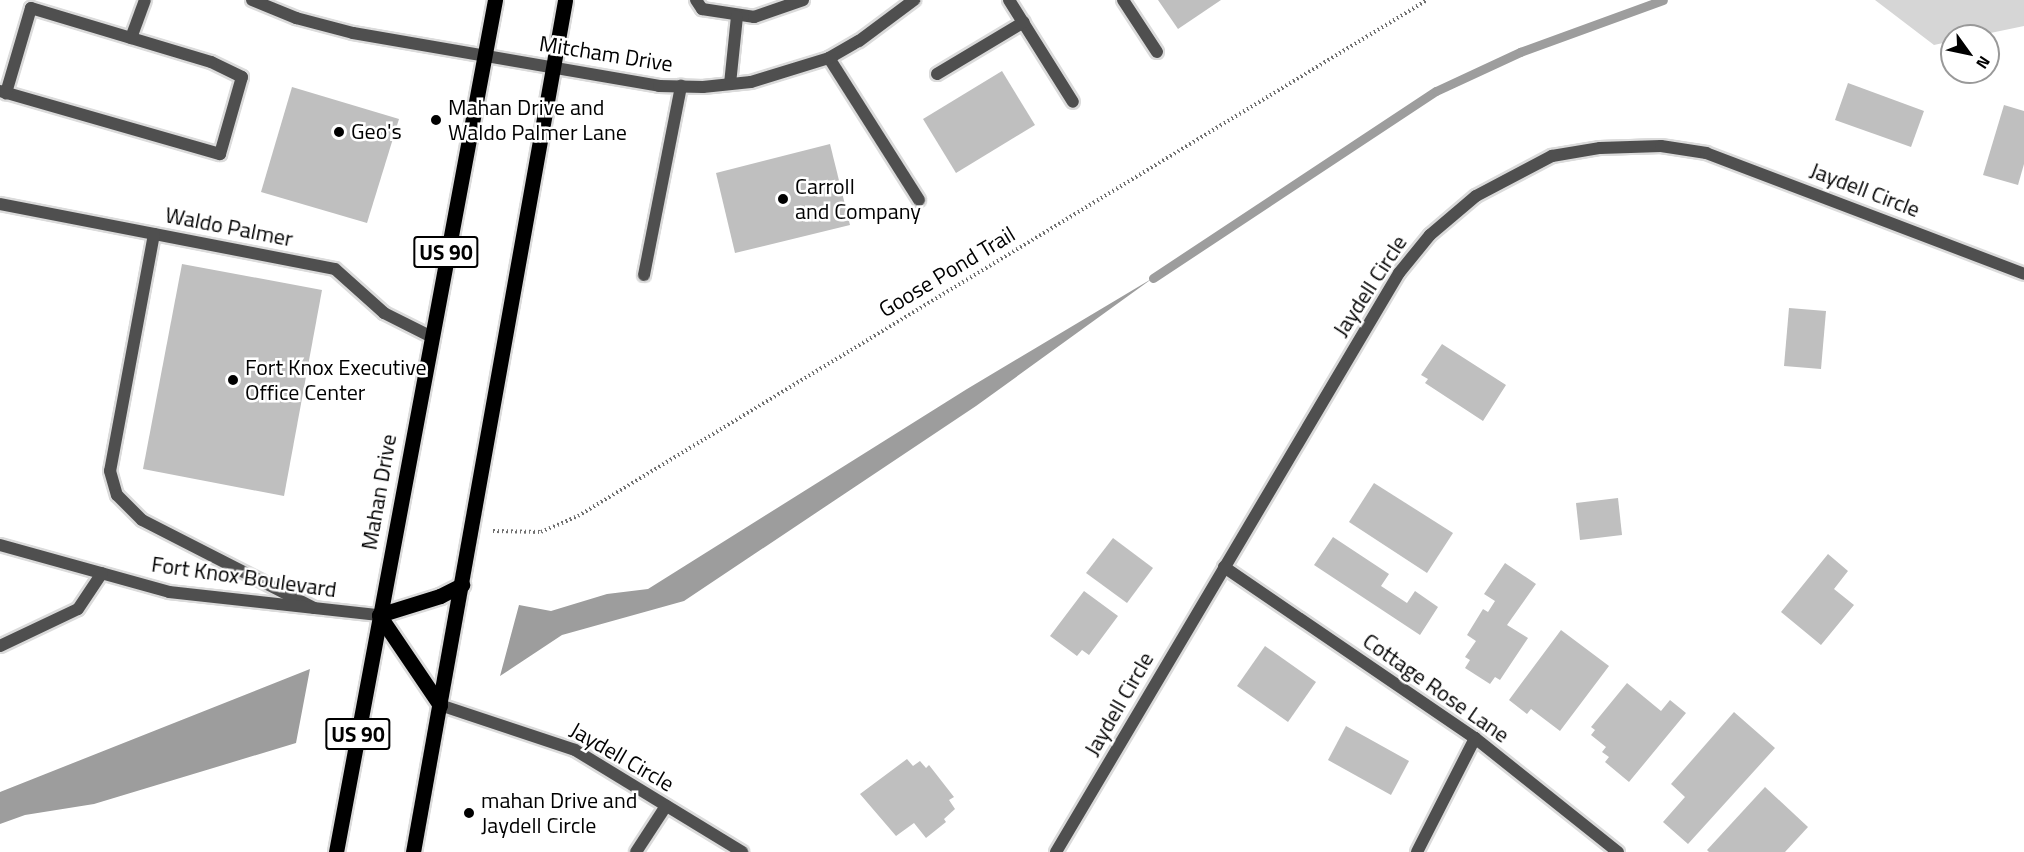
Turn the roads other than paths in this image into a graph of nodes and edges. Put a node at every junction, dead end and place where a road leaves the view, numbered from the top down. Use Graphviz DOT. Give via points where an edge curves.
graph roads {
  1 [pos="145,0"];
  2 [pos="252,0"];
  3 [pos="495,0"];
  4 [pos="565,0"];
  5 [pos="696,0"];
  6 [pos="803,0"];
  7 [pos="914,0"];
  8 [pos="1010,0"];
  9 [pos="1123,0"];
  10 [pos="737,16"];
  11 [pos="1024,22"];
  12 [pos="131,38"];
  13 [pos="1157,52"];
  14 [pos="485,57"];
  15 [pos="829,58"];
  16 [pos="553,66"];
  17 [pos="937,74"];
  18 [pos="730,84"];
  19 [pos="681,86"];
  20 [pos="3,92"];
  21 [pos="1073,102"];
  22 [pos="919,200"];
  23 [pos="0,204"];
  24 [pos="154,234"];
  25 [pos="2024,274"];
  26 [pos="644,275"];
  27 [pos="430,336"];
  28 [pos="0,545"];
  29 [pos="1224,567"];
  30 [pos="102,573"];
  31 [pos="462,585"];
  32 [pos="314,608"];
  33 [pos="379,615"];
  34 [pos="0,646"];
  35 [pos="440,705"];
  36 [pos="1475,738"];
  37 [pos="666,806"];
  38 [pos="336,852"];
  39 [pos="413,852"];
  40 [pos="636,852"];
  41 [pos="741,852"];
  42 [pos="1056,852"];
  43 [pos="1417,852"];
  44 [pos="1618,852"];
  1 -- 12 [label="street"];
  2 -- 14 [label="street, Mitcham Drive" via="296,18 353,33"];
  3 -- 14 [label="main road, Mahan Drive / US 90"];
  4 -- 16 [label="main road"];
  5 -- 10 [label="street" via="702,9"];
  6 -- 10 [label="street" via="754,17"];
  7 -- 15 [label="street, Mitcham Drive"];
  8 -- 11 [label="street"];
  9 -- 13 [label="street"];
  10 -- 18 [label="street"];
  11 -- 17 [label="street"];
  11 -- 21 [label="street"];
  12 -- 20 [label="street" via="31,8"];
  12 -- 20 [label="street" via="211,62 242,77 220,154"];
  14 -- 16 [label="street, Mitcham Drive"];
  14 -- 27 [label="main road, Mahan Drive / US 90"];
  15 -- 18 [label="street, Mitcham Drive" via="794,71"];
  15 -- 22 [label="street"];
  16 -- 19 [label="street, Mitcham Drive" via="659,86"];
  16 -- 31 [label="main road"];
  18 -- 19 [label="street, Mitcham Drive"];
  19 -- 26 [label="street"];
  23 -- 24 [label="street, Waldo Palmer"];
  24 -- 27 [label="street, Waldo Palmer" via="335,268 384,313"];
  24 -- 32 [label="street" via="110,471 117,495 142,520"];
  25 -- 29 [label="street, Jaydell Circle" via="1706,153 1661,146 1600,148 1552,156 1476,196 1430,235 1400,273"];
  27 -- 33 [label="main road, Mahan Drive / US 90"];
  28 -- 30 [label="street, Fort Knox Boulevard"];
  29 -- 36 [label="street, Cottage Rose Lane"];
  29 -- 42 [label="street, Jaydell Circle"];
  30 -- 32 [label="street, Fort Knox Boulevard" via="169,592"];
  30 -- 34 [label="street" via="78,609"];
  31 -- 33 [label="main road" via="440,597"];
  31 -- 35 [label="main road"];
  32 -- 33 [label="street, Fort Knox Boulevard"];
  33 -- 35 [label="main road"];
  33 -- 38 [label="main road, Mahan Drive / US 90"];
  35 -- 37 [label="street, Jaydell Circle" via="575,750"];
  35 -- 39 [label="main road"];
  36 -- 43 [label="street"];
  36 -- 44 [label="street, Cottage Rose Lane"];
  37 -- 40 [label="street"];
  37 -- 41 [label="street, Jaydell Circle"];
}
